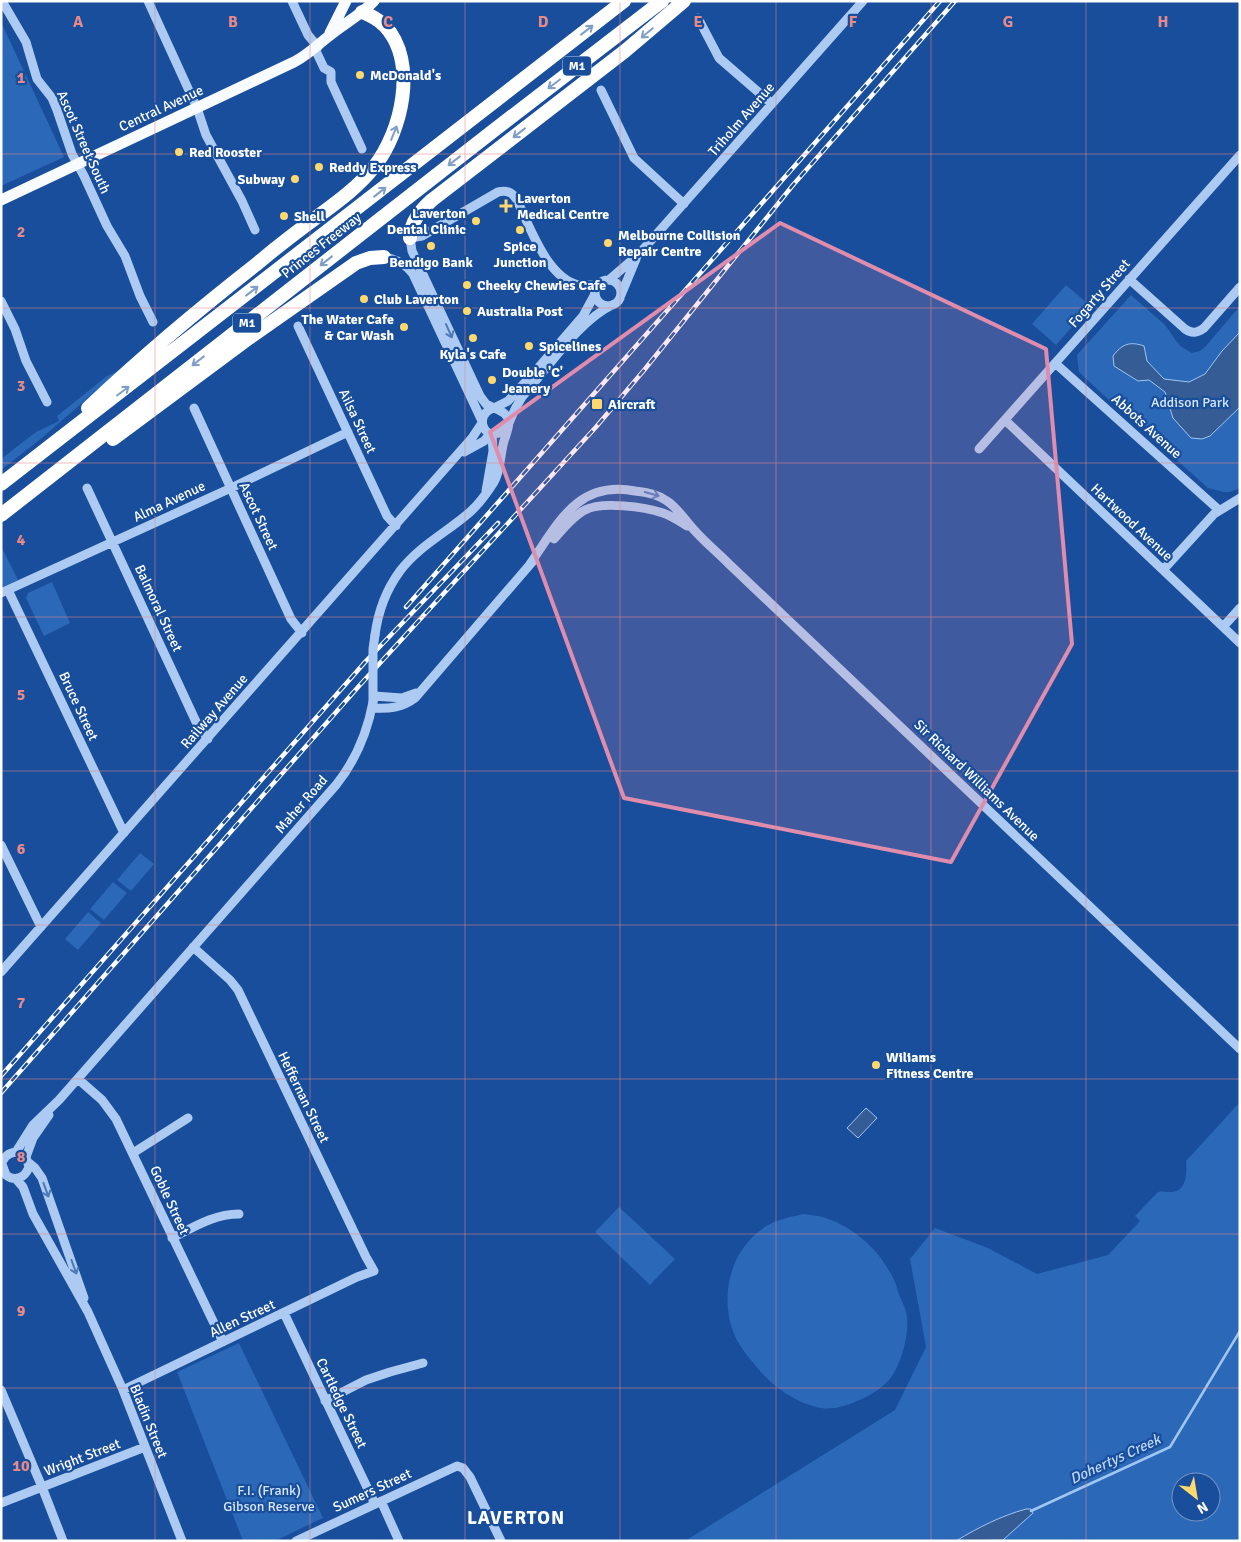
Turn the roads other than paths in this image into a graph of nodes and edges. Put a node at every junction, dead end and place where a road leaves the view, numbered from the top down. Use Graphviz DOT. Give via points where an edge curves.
graph roads {
  1 [pos="2,1"];
  2 [pos="148,1"];
  3 [pos="292,1"];
  4 [pos="346,1"];
  5 [pos="350,1"];
  6 [pos="374,1"];
  7 [pos="624,1"];
  8 [pos="662,1"];
  9 [pos="684,1"];
  10 [pos="859,3"];
  11 [pos="362,12"];
  12 [pos="698,18"];
  13 [pos="328,36"];
  14 [pos="316,48"];
  15 [pos="601,90"];
  16 [pos="772,104"];
  17 [pos="197,108"];
  18 [pos="362,149"];
  19 [pos="1240,155"];
  20 [pos="76,164"];
  21 [pos="1,200"];
  22 [pos="684,204"];
  23 [pos="255,230"];
  24 [pos="410,238"];
  25 [pos="639,254"];
  26 [pos="384,257"];
  27 [pos="609,280"];
  28 [pos="1129,280"];
  29 [pos="430,287"];
  30 [pos="1240,287"];
  31 [pos="594,290"];
  32 [pos="423,295"];
  33 [pos="620,296"];
  34 [pos="1,301"];
  35 [pos="614,304"];
  36 [pos="153,322"];
  37 [pos="298,326"];
  38 [pos="457,358"];
  39 [pos="1055,363"];
  40 [pos="47,402"];
  41 [pos="194,408"];
  42 [pos="494,408"];
  43 [pos="1005,420"];
  44 [pos="482,422"];
  45 [pos="509,423"];
  46 [pos="348,432"];
  47 [pos="491,434"];
  48 [pos="979,449"];
  49 [pos="35,458"];
  50 [pos="446,467"];
  51 [pos="1,484"];
  52 [pos="87,488"];
  53 [pos="231,488"];
  54 [pos="630,490"];
  55 [pos="485,494"];
  56 [pos="1240,498"];
  57 [pos="627,508"];
  58 [pos="1219,510"];
  59 [pos="1,517"];
  60 [pos="396,526"];
  61 [pos="696,532"];
  62 [pos="113,542"];
  63 [pos="530,564"];
  64 [pos="1163,570"];
  65 [pos="5,591"];
  66 [pos="1240,608"];
  67 [pos="1223,627"];
  68 [pos="302,632"];
  69 [pos="1240,643"];
  70 [pos="374,700"];
  71 [pos="208,738"];
  72 [pos="124,833"];
  73 [pos="1,845"];
  74 [pos="41,927"];
  75 [pos="193,948"];
  76 [pos="1,972"];
  77 [pos="1240,1049"];
  78 [pos="78,1079"];
  79 [pos="59,1100"];
  80 [pos="188,1118"];
  81 [pos="16,1152"];
  82 [pos="133,1153"];
  83 [pos="27,1160"];
  84 [pos="2,1165"];
  85 [pos="9,1178"];
  86 [pos="239,1214"];
  87 [pos="172,1238"];
  88 [pos="374,1271"];
  89 [pos="88,1312"];
  90 [pos="284,1313"];
  91 [pos="223,1342"];
  92 [pos="423,1363"];
  93 [pos="1,1390"];
  94 [pos="123,1390"];
  95 [pos="325,1401"];
  96 [pos="145,1447"];
  97 [pos="42,1487"];
  98 [pos="378,1502"];
  99 [pos="1,1503"];
  100 [pos="299,1540"];
  101 [pos="63,1541"];
  102 [pos="182,1541"];
  103 [pos="399,1541"];
  104 [pos="501,1541"];
  1 -- 20 [label="street, Ascot Street South" via="26,42 37,79 52,98"];
  2 -- 17 [label="street"];
  3 -- 14 [label="street"];
  4 -- 13 [label="main road, Central Avenue"];
  5 -- 11 [label="main road"];
  6 -- 11 [label="main road, Central Avenue"];
  49 -- 7 [label="highway, Princes Freeway / M1, one-way"];
  8 -- 59 [label="highway, Princes Freeway / M1, one-way"];
  9 -- 24 [label="highway, one-way" via="432,200 415,219"];
  10 -- 16 [label="street, Triholm Avenue"];
  11 -- 13 [label="main road, Central Avenue"];
  49 -- 11 [label="highway, one-way" via="123,374 354,188 379,160 396,128 403,79 392,36 380,22"];
  12 -- 16 [label="street" via="719,58"];
  13 -- 14 [label="main road, Central Avenue"];
  14 -- 17 [label="main road, Central Avenue" via="294,62"];
  14 -- 18 [label="street" via="324,68 331,72 331,82"];
  15 -- 22 [label="street" via="634,158"];
  16 -- 22 [label="street, Triholm Avenue"];
  17 -- 20 [label="main road, Central Avenue"];
  17 -- 23 [label="street" via="206,135"];
  19 -- 28 [label="street, Fogarty Street"];
  20 -- 21 [label="main road, Central Avenue"];
  20 -- 36 [label="street, Ascot Street South" via="125,256"];
  22 -- 25 [label="street, Triholm Avenue"];
  24 -- 29 [label="street" via="412,251"];
  24 -- 31 [label="street" via="422,236 498,192 510,193 517,200 550,265 569,282"];
  25 -- 27 [label="street, Triholm Avenue"];
  25 -- 33 [label="street, Triholm Avenue"];
  26 -- 32 [label="street" via="406,266"];
  26 -- 59 [label="highway" via="356,263"];
  27 -- 31 [label="street"];
  27 -- 33 [label="street" via="618,284"];
  28 -- 30 [label="street" via="1191,332 1204,328"];
  28 -- 39 [label="street, Fogarty Street"];
  29 -- 32 [label="street"];
  29 -- 38 [label="street, one-way"];
  31 -- 35 [label="street" via="602,304"];
  31 -- 42 [label="street" via="583,316 540,367 508,401"];
  32 -- 38 [label="street"];
  33 -- 35 [label="street"];
  34 -- 40 [label="street"];
  35 -- 45 [label="street" via="581,328 522,398"];
  37 -- 46 [label="street, Ailsa Street"];
  38 -- 42 [label="street" via="481,399"];
  38 -- 44 [label="street"];
  39 -- 43 [label="street, Fogarty Street"];
  39 -- 58 [label="street, Abbots Avenue"];
  41 -- 53 [label="street, Ascot Street"];
  42 -- 44 [label="street" via="485,412"];
  42 -- 45 [label="street" via="506,414"];
  43 -- 48 [label="street, Fogarty Street"];
  43 -- 64 [label="street, Hartwood Avenue"];
  44 -- 47 [label="street"];
  44 -- 50 [label="street, Railway Avenue"];
  45 -- 47 [label="street" via="500,433"];
  45 -- 55 [label="street, Maher Road" via="496,478"];
  46 -- 53 [label="street, Alma Avenue"];
  46 -- 60 [label="street, Ailsa Street" via="387,516"];
  47 -- 50 [label="street, Railway Avenue"];
  47 -- 55 [label="street, Maher Road" via="493,452"];
  49 -- 51 [label="highway, Princes Freeway / M1"];
  50 -- 60 [label="street, Railway Avenue"];
  52 -- 62 [label="street, Balmoral Street"];
  53 -- 62 [label="street, Alma Avenue"];
  53 -- 68 [label="street, Ascot Street" via="291,619"];
  54 -- 57 [label="street"];
  54 -- 61 [label="street, Sir Richard Williams Avenue, one-way" via="665,499"];
  54 -- 63 [label="street, Sir Richard Williams Avenue" via="607,491 580,500 567,512"];
  55 -- 70 [label="street, Maher Road, bridge" via="471,512 420,549 401,570 384,600 378,616 373,653"];
  56 -- 58 [label="street"];
  57 -- 61 [label="street, Sir Richard Williams Avenue" via="663,513"];
  57 -- 63 [label="street, Sir Richard Williams Avenue" via="601,506 584,510"];
  58 -- 64 [label="street"];
  60 -- 68 [label="street, Railway Avenue"];
  61 -- 77 [label="street, Sir Richard Williams Avenue"];
  62 -- 65 [label="street, Alma Avenue"];
  62 -- 71 [label="street, Balmoral Street" via="198,726"];
  63 -- 70 [label="street, Sir Richard Williams Avenue" via="415,698 392,708"];
  64 -- 67 [label="street, Hartwood Avenue"];
  65 -- 72 [label="street, Bruce Street"];
  66 -- 67 [label="street"];
  67 -- 69 [label="street, Hartwood Avenue"];
  68 -- 71 [label="street, Railway Avenue"];
  70 -- 75 [label="street, Maher Road" via="363,742 344,775"];
  71 -- 72 [label="street, Railway Avenue"];
  72 -- 74 [label="street, Railway Avenue"];
  73 -- 74 [label="street"];
  74 -- 76 [label="street, Railway Avenue"];
  75 -- 78 [label="street, Maher Road"];
  75 -- 88 [label="street, Heffernan Street" via="238,990"];
  78 -- 79 [label="street, Maher Road"];
  78 -- 82 [label="street, Goble Street" via="102,1100"];
  79 -- 81 [label="street, Maher Road" via="33,1125"];
  79 -- 83 [label="street, Maher Road" via="33,1138"];
  80 -- 82 [label="street"];
  81 -- 83 [label="street"];
  81 -- 84 [label="street" via="6,1156"];
  82 -- 87 [label="street, Goble Street"];
  83 -- 85 [label="street" via="27,1172 21,1178"];
  83 -- 89 [label="street, Bladin Street, one-way" via="42,1178"];
  84 -- 85 [label="street"];
  85 -- 89 [label="street, Bladin Street" via="23,1187 33,1214"];
  86 -- 87 [label="street" via="215,1217"];
  87 -- 91 [label="street, Goble Street"];
  88 -- 90 [label="street, Allen Street"];
  89 -- 94 [label="street, Bladin Street"];
  90 -- 91 [label="street, Allen Street"];
  90 -- 95 [label="street, Cartledge Street"];
  91 -- 94 [label="street, Allen Street"];
  92 -- 95 [label="street" via="374,1377"];
  93 -- 97 [label="street"];
  94 -- 96 [label="street, Bladin Street"];
  95 -- 98 [label="street, Cartledge Street"];
  96 -- 97 [label="street, Wright Street"];
  96 -- 102 [label="street, Bladin Street"];
  97 -- 99 [label="street, Wright Street"];
  97 -- 101 [label="street"];
  98 -- 100 [label="street, Sumers Street"];
  98 -- 103 [label="street, Cartledge Street"];
  98 -- 104 [label="street, Sumers Street" via="460,1466 470,1477"];
}
